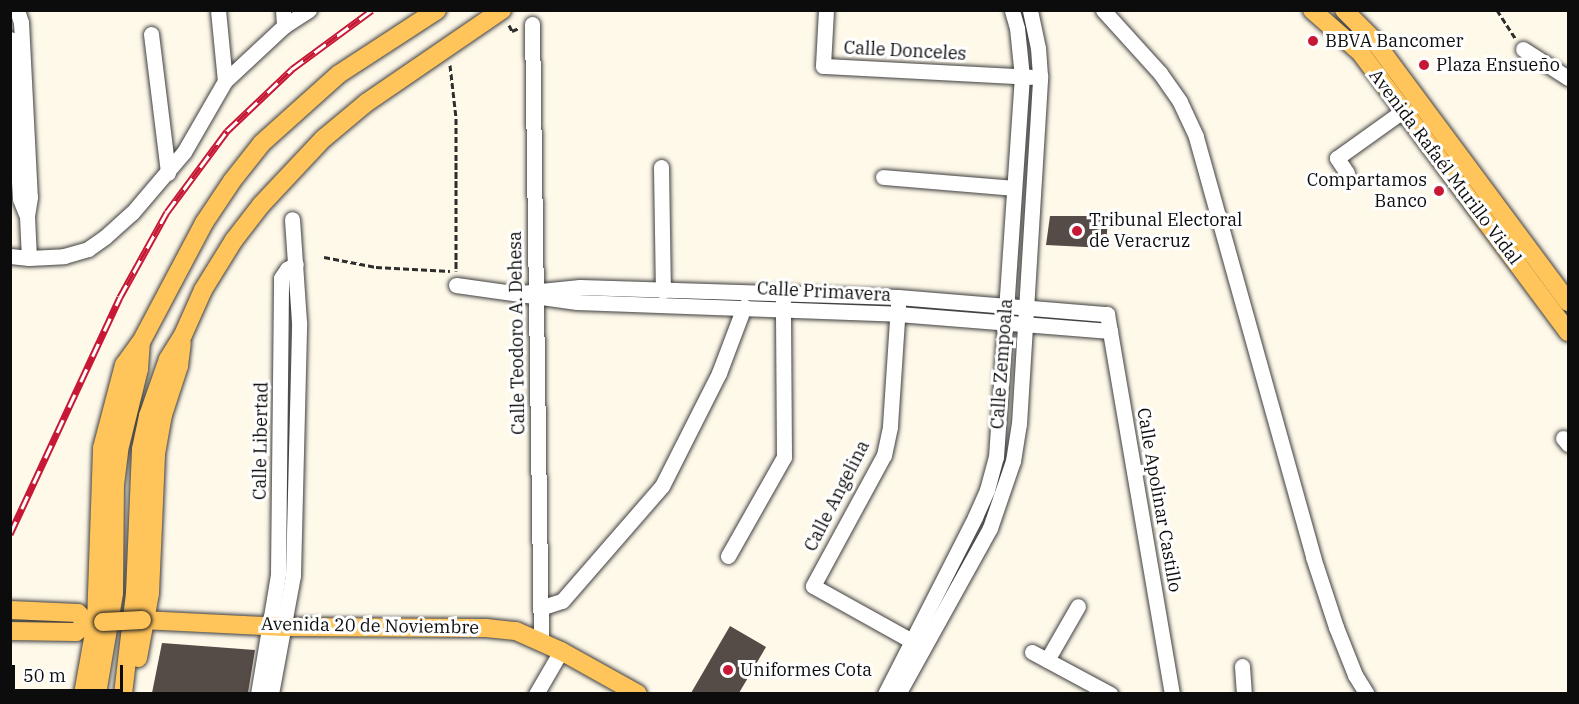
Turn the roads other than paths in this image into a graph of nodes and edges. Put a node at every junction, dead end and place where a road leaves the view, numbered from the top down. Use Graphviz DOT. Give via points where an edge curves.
graph roads {
  1 [pos="15,10"];
  2 [pos="218,10"];
  3 [pos="309,10"];
  4 [pos="437,10"];
  5 [pos="826,10"];
  6 [pos="1012,10"];
  7 [pos="1030,10"];
  8 [pos="1103,10"];
  9 [pos="1312,10"];
  10 [pos="1344,10"];
  11 [pos="505,16"];
  12 [pos="284,18"];
  13 [pos="10,19"];
  14 [pos="532,24"];
  15 [pos="151,34"];
  16 [pos="10,39"];
  17 [pos="1523,49"];
  18 [pos="1040,76"];
  19 [pos="1022,77"];
  20 [pos="1569,78"];
  21 [pos="225,81"];
  22 [pos="1404,110"];
  23 [pos="661,167"];
  24 [pos="168,173"];
  25 [pos="1347,173"];
  26 [pos="883,177"];
  27 [pos="1014,188"];
  28 [pos="27,216"];
  29 [pos="292,219"];
  30 [pos="10,256"];
  31 [pos="29,258"];
  32 [pos="456,278"];
  33 [pos="663,291"];
  34 [pos="531,294"];
  35 [pos="782,294"];
  36 [pos="898,297"];
  37 [pos="1569,302"];
  38 [pos="744,307"];
  39 [pos="1006,307"];
  40 [pos="1025,308"];
  41 [pos="784,310"];
  42 [pos="898,314"];
  43 [pos="1107,314"];
  44 [pos="1565,320"];
  45 [pos="1005,324"];
  46 [pos="1023,324"];
  47 [pos="1110,331"];
  48 [pos="183,335"];
  49 [pos="141,342"];
  50 [pos="728,556"];
  51 [pos="1078,606"];
  52 [pos="540,608"];
  53 [pos="12,610"];
  54 [pos="144,620"];
  55 [pos="95,622"];
  56 [pos="277,626"];
  57 [pos="10,631"];
  58 [pos="541,642"];
  59 [pos="916,644"];
  60 [pos="561,651"];
  61 [pos="1032,652"];
  62 [pos="1047,660"];
  63 [pos="1242,666"];
  64 [pos="83,693"];
  65 [pos="97,693"];
  66 [pos="123,693"];
  67 [pos="133,693"];
  68 [pos="258,693"];
  69 [pos="271,693"];
  70 [pos="536,693"];
  71 [pos="638,693"];
  72 [pos="885,693"];
  73 [pos="898,693"];
  74 [pos="1110,693"];
  75 [pos="1172,693"];
  76 [pos="1245,693"];
  77 [pos="1367,693"];
  1 -- 13 [label="street"];
  1 -- 28 [label="street" via="21,22 30,196"];
  2 -- 21 [label="street"];
  3 -- 12 [label="street"];
  4 -- 49 [label="main road" via="339,74 262,144 204,223"];
  5 -- 19 [label="street, Calle Donceles" via="823,66"];
  6 -- 19 [label="street, Calle Zempoala"];
  7 -- 18 [label="street, Calle Zempoala"];
  8 -- 77 [label="street" via="1160,73 1180,102 1196,137 1313,557 1355,675"];
  9 -- 22 [label="main road, Avenida Rafaél Murillo Vidal" via="1360,52"];
  10 -- 37 [label="main road, Avenida Rafaél Murillo Vidal" via="1372,38"];
  11 -- 48 [label="main road" via="448,47 366,103 323,139 234,240 203,290"];
  12 -- 21 [label="street"];
  14 -- 34 [label="street, Calle Teodoro A. Dehesa"];
  15 -- 24 [label="street"];
  16 -- 28 [label="street" via="20,199"];
  17 -- 20 [label="street"];
  18 -- 19 [label="street, Calle Donceles"];
  18 -- 40 [label="street, Calle Zempoala"];
  19 -- 27 [label="street, Calle Zempoala"];
  21 -- 24 [label="street"];
  22 -- 25 [label="street" via="1337,158"];
  22 -- 44 [label="main road, Avenida Rafaél Murillo Vidal"];
  23 -- 33 [label="street"];
  24 -- 31 [label="street" via="132,213 88,249 64,256"];
  26 -- 27 [label="street"];
  27 -- 39 [label="street, Calle Zempoala"];
  28 -- 31 [label="street"];
  29 -- 56 [label="street, Calle Libertad" via="299,322 286,575"];
  30 -- 31 [label="street"];
  32 -- 34 [label="street"];
  33 -- 34 [label="street, Calle Primavera" via="580,287"];
  33 -- 35 [label="street, Calle Primavera"];
  34 -- 38 [label="street, Calle Primavera" via="577,302"];
  34 -- 52 [label="street, Calle Teodoro A. Dehesa"];
  35 -- 36 [label="street, Calle Primavera"];
  35 -- 41 [label="street"];
  36 -- 39 [label="street, Calle Primavera"];
  36 -- 42 [label="street, Calle Angelina"];
  38 -- 41 [label="street, Calle Primavera"];
  38 -- 52 [label="street" via="719,373 662,486 562,601"];
  39 -- 40 [label="street, Calle Primavera"];
  39 -- 45 [label="street, Calle Zempoala"];
  40 -- 43 [label="street, Calle Primavera"];
  40 -- 46 [label="street, Calle Zempoala"];
  41 -- 42 [label="street, Calle Primavera"];
  41 -- 50 [label="street" via="784,457"];
  42 -- 45 [label="street, Calle Primavera"];
  42 -- 59 [label="street, Calle Angelina" via="890,427 884,455 813,586"];
  43 -- 47 [label="street, Calle Apolinar Castillo"];
  45 -- 46 [label="street, Calle Primavera"];
  45 -- 59 [label="street, Calle Zempoala" via="1001,421 987,490"];
  46 -- 47 [label="street, Calle Primavera"];
  46 -- 59 [label="street, Calle Zempoala" via="1019,424 1002,500 990,528"];
  47 -- 75 [label="street, Calle Apolinar Castillo"];
  48 -- 54 [label="main road" via="156,454"];
  48 -- 66 [label="main road" via="168,359 141,449 135,592"];
  49 -- 55 [label="main road" via="124,365 102,448"];
  49 -- 65 [label="main road" via="139,369 118,450 114,593"];
  51 -- 62 [label="street"];
  52 -- 58 [label="street, Calle Teodoro A. Dehesa"];
  53 -- 55 [label="main road, Avenida 20 de Noviembre" via="78,613"];
  54 -- 55 [label="main road, Avenida 20 de Noviembre, bridge"];
  54 -- 56 [label="main road, Avenida 20 de Noviembre"];
  54 -- 67 [label="main road"];
  55 -- 57 [label="main road, Avenida 20 de Noviembre" via="76,632"];
  55 -- 64 [label="main road"];
  56 -- 58 [label="main road, Avenida 20 de Noviembre" via="486,628 516,631"];
  56 -- 68 [label="street"];
  56 -- 69 [label="street"];
  58 -- 60 [label="main road, Avenida 20 de Noviembre"];
  59 -- 72 [label="street, Calle Zempoala"];
  59 -- 73 [label="street, Calle Zempoala"];
  60 -- 70 [label="street"];
  60 -- 71 [label="main road, Avenida 20 de Noviembre"];
  61 -- 62 [label="street"];
  62 -- 74 [label="street"];
  63 -- 76 [label="street"];
}
